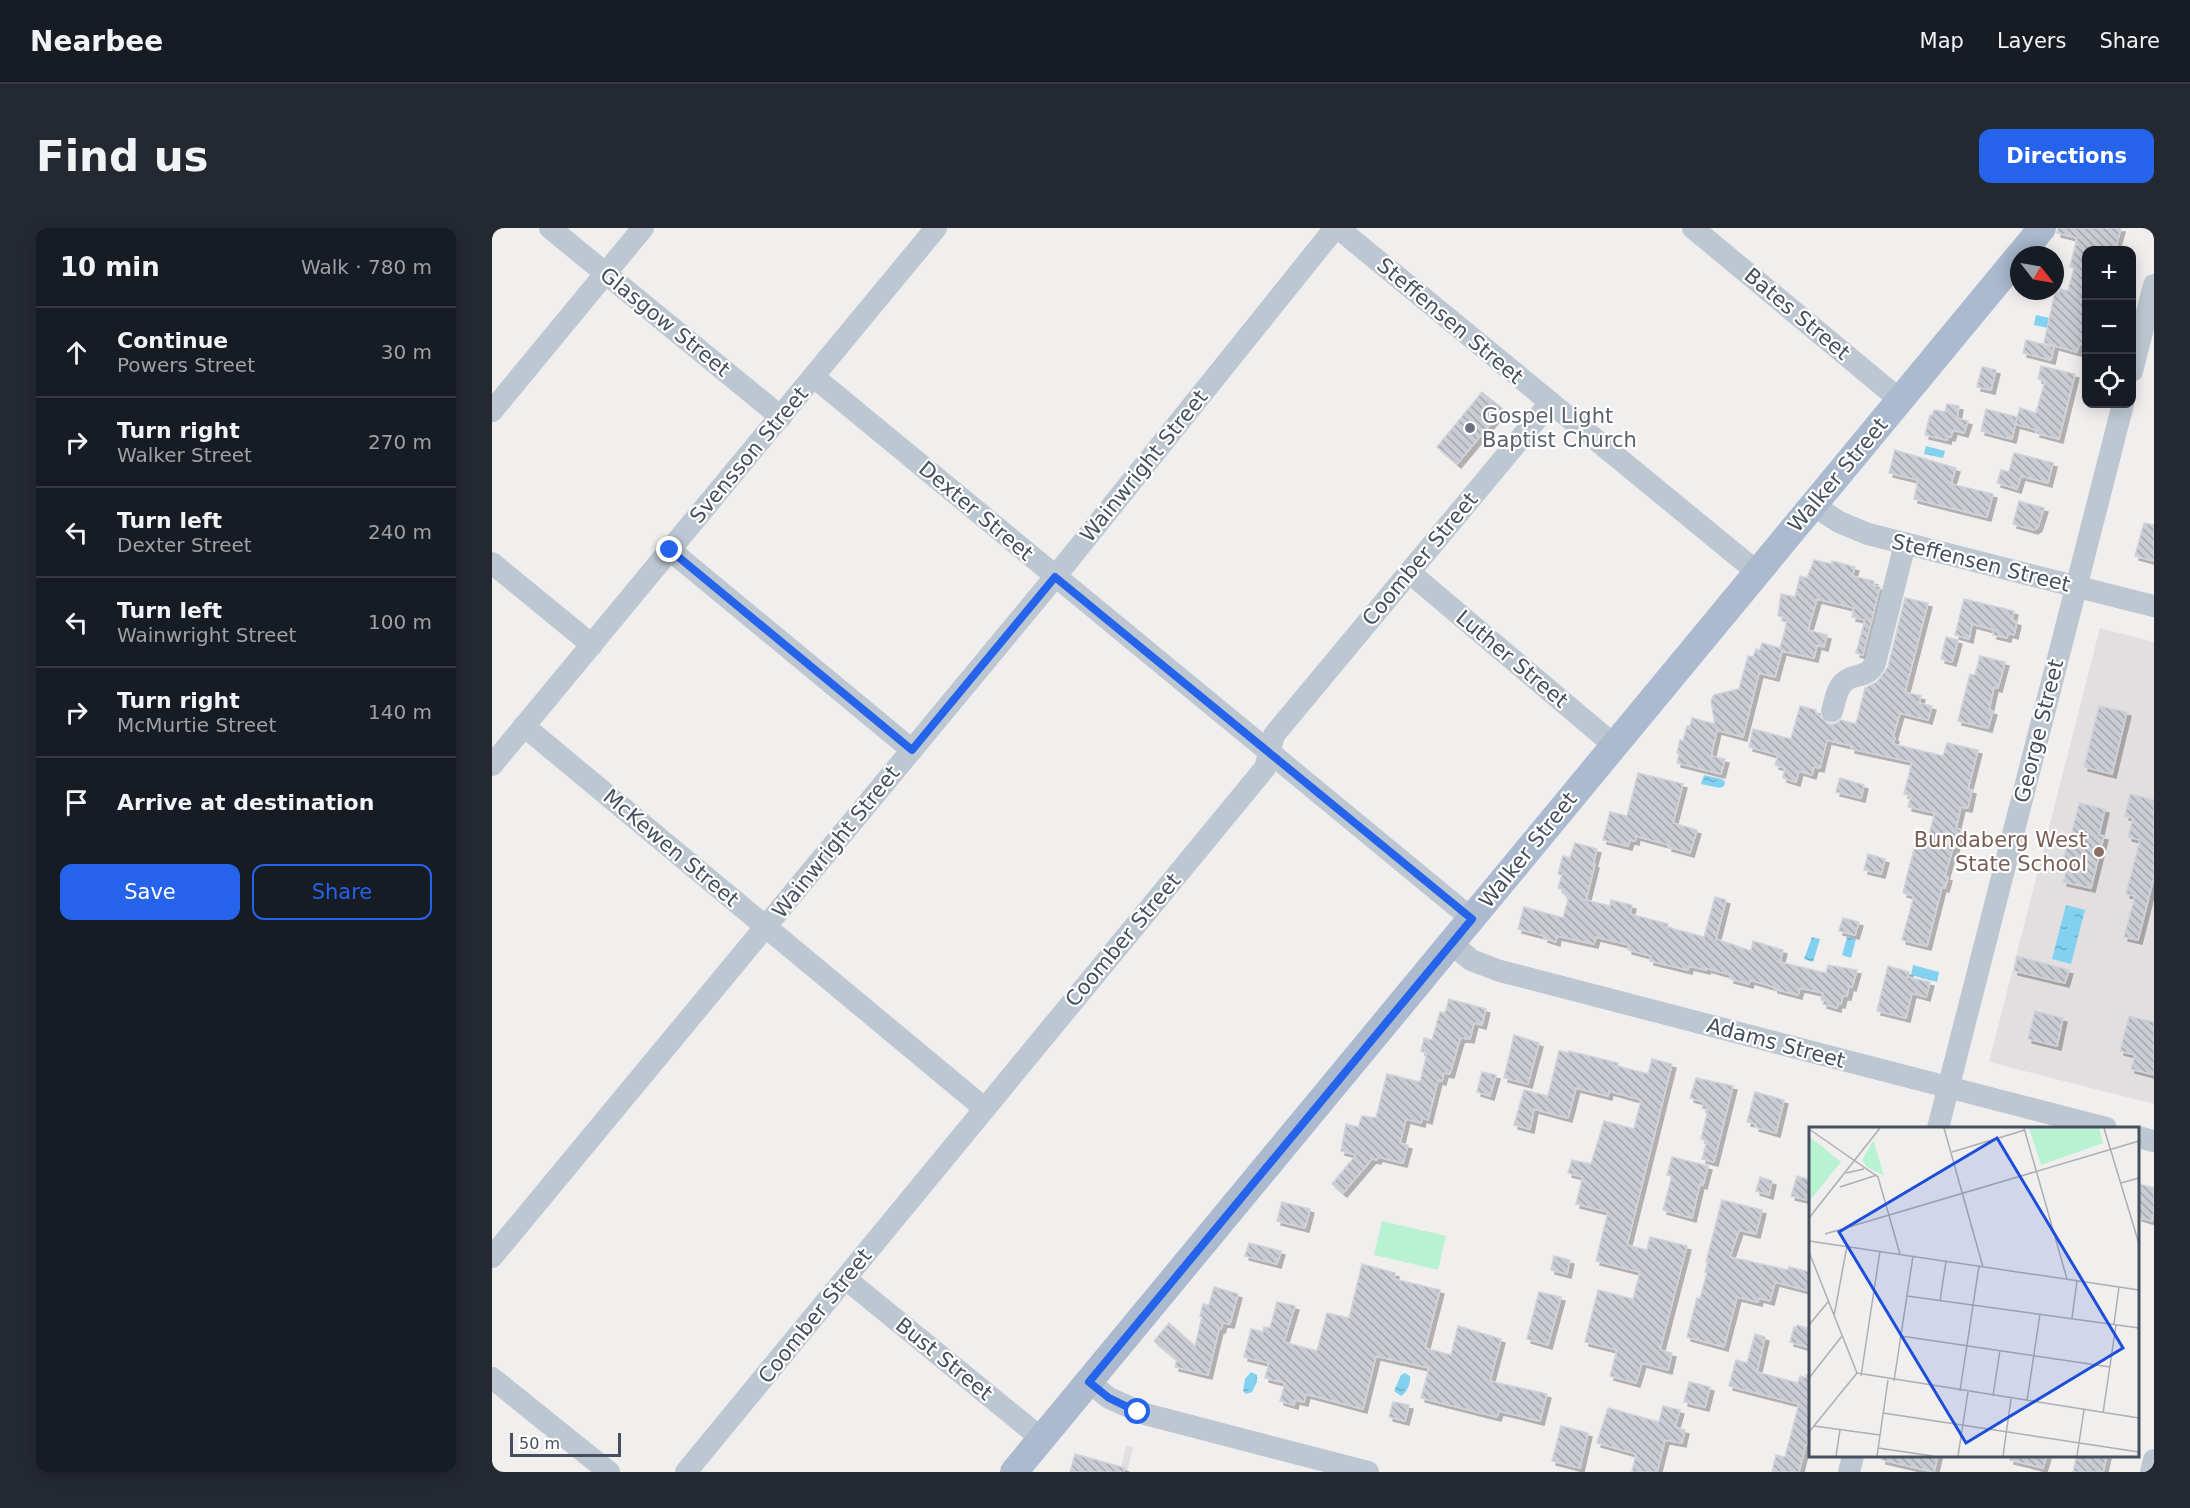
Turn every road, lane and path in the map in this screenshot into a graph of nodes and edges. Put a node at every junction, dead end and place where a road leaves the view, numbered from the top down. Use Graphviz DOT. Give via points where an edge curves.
graph roads {
  1 [pos="550,228"];
  2 [pos="643,228"];
  3 [pos="936,228"];
  4 [pos="1336,228"];
  5 [pos="1693,228"];
  6 [pos="2042,228"];
  7 [pos="2028,246"];
  8 [pos="2010,268"];
  9 [pos="606,273"];
  10 [pos="2154,285"];
  11 [pos="2136,355"];
  12 [pos="814,377"];
  13 [pos="1900,400"];
  14 [pos="1550,403"];
  15 [pos="2122,408"];
  16 [pos="492,411"];
  17 [pos="781,417"];
  18 [pos="1813,505"];
  19 [pos="1905,544"];
  20 [pos="670,550"];
  21 [pos="492,563"];
  22 [pos="1408,572"];
  23 [pos="1758,572"];
  24 [pos="1055,577"];
  25 [pos="2076,586"];
  26 [pos="2154,606"];
  27 [pos="591,645"];
  28 [pos="1832,711"];
  29 [pos="524,726"];
  30 [pos="1615,746"];
  31 [pos="912,750"];
  32 [pos="1270,753"];
  33 [pos="492,765"];
  34 [pos="1472,919"];
  35 [pos="766,927"];
  36 [pos="1452,944"];
  37 [pos="1948,1088"];
  38 [pos="984,1108"];
  39 [pos="1938,1127"];
  40 [pos="2102,1127"];
  41 [pos="2139,1137"];
  42 [pos="2154,1141"];
  43 [pos="492,1257"];
  44 [pos="846,1279"];
  45 [pos="492,1378"];
  46 [pos="1089,1382"];
  47 [pos="1042,1439"];
  48 [pos="1853,1457"];
  49 [pos="2154,1460"];
  50 [pos="609,1472"];
  51 [pos="686,1472"];
  52 [pos="1014,1472"];
  53 [pos="1368,1472"];
  54 [pos="1849,1472"];
  55 [pos="2151,1472"];
  1 -- 9 [label="street, Glasgow Street"];
  2 -- 9 [label="street"];
  3 -- 12 [label="street, Svensson Street"];
  4 -- 14 [label="street, Steffensen Street"];
  4 -- 24 [label="street, Wainwright Street"];
  5 -- 13 [label="street, Bates Street"];
  6 -- 7 [label="main road, Walker Street"];
  8 -- 13 [label="main road, Walker Street"];
  9 -- 16 [label="street"];
  9 -- 17 [label="street, Glasgow Street"];
  10 -- 11 [label="street"];
  12 -- 17 [label="street, Svensson Street"];
  12 -- 24 [label="street, Dexter Street"];
  13 -- 18 [label="main road, Walker Street"];
  14 -- 22 [label="street, Coomber Street"];
  14 -- 23 [label="street, Steffensen Street"];
  15 -- 25 [label="street, George Street"];
  17 -- 20 [label="street, Svensson Street"];
  18 -- 19 [label="street, Steffensen Street" via="1839,522"];
  18 -- 23 [label="main road, Walker Street"];
  19 -- 25 [label="street, Steffensen Street"];
  19 -- 28 [label="street" via="1875,663 1869,672 1843,683"];
  20 -- 27 [label="street, Svensson Street"];
  20 -- 31 [label="street"];
  21 -- 27 [label="street"];
  22 -- 30 [label="street, Luther Street"];
  22 -- 32 [label="street, Coomber Street" via="1274,735"];
  23 -- 30 [label="main road, Walker Street"];
  24 -- 31 [label="street, Wainwright Street"];
  24 -- 32 [label="street, Dexter Street"];
  25 -- 26 [label="street, Steffensen Street"];
  25 -- 37 [label="street, George Street"];
  27 -- 29 [label="street, Svensson Street"];
  29 -- 33 [label="street, Svensson Street"];
  29 -- 35 [label="street, McKewen Street"];
  30 -- 34 [label="main road, Walker Street"];
  31 -- 35 [label="street, Wainwright Street"];
  32 -- 34 [label="street, Dexter Street"];
  32 -- 38 [label="street, Coomber Street" via="1265,768"];
  34 -- 36 [label="main road, Walker Street"];
  35 -- 38 [label="street, McKewen Street"];
  35 -- 43 [label="street, Wainwright Street"];
  36 -- 37 [label="street, Adams Street" via="1471,960 1500,971"];
  36 -- 46 [label="main road, Walker Street"];
  37 -- 39 [label="street, George Street"];
  37 -- 40 [label="street, Adams Street"];
  38 -- 44 [label="street, Coomber Street"];
  41 -- 42 [label="street"];
  44 -- 47 [label="street, Bust Street"];
  44 -- 51 [label="street, Coomber Street"];
  45 -- 50 [label="street"];
  46 -- 47 [label="main road, Walker Street"];
  46 -- 53 [label="street" via="1109,1398 1145,1414"];
  47 -- 52 [label="main road, Walker Street"];
  48 -- 54 [label="street"];
  49 -- 55 [label="street"];
}
